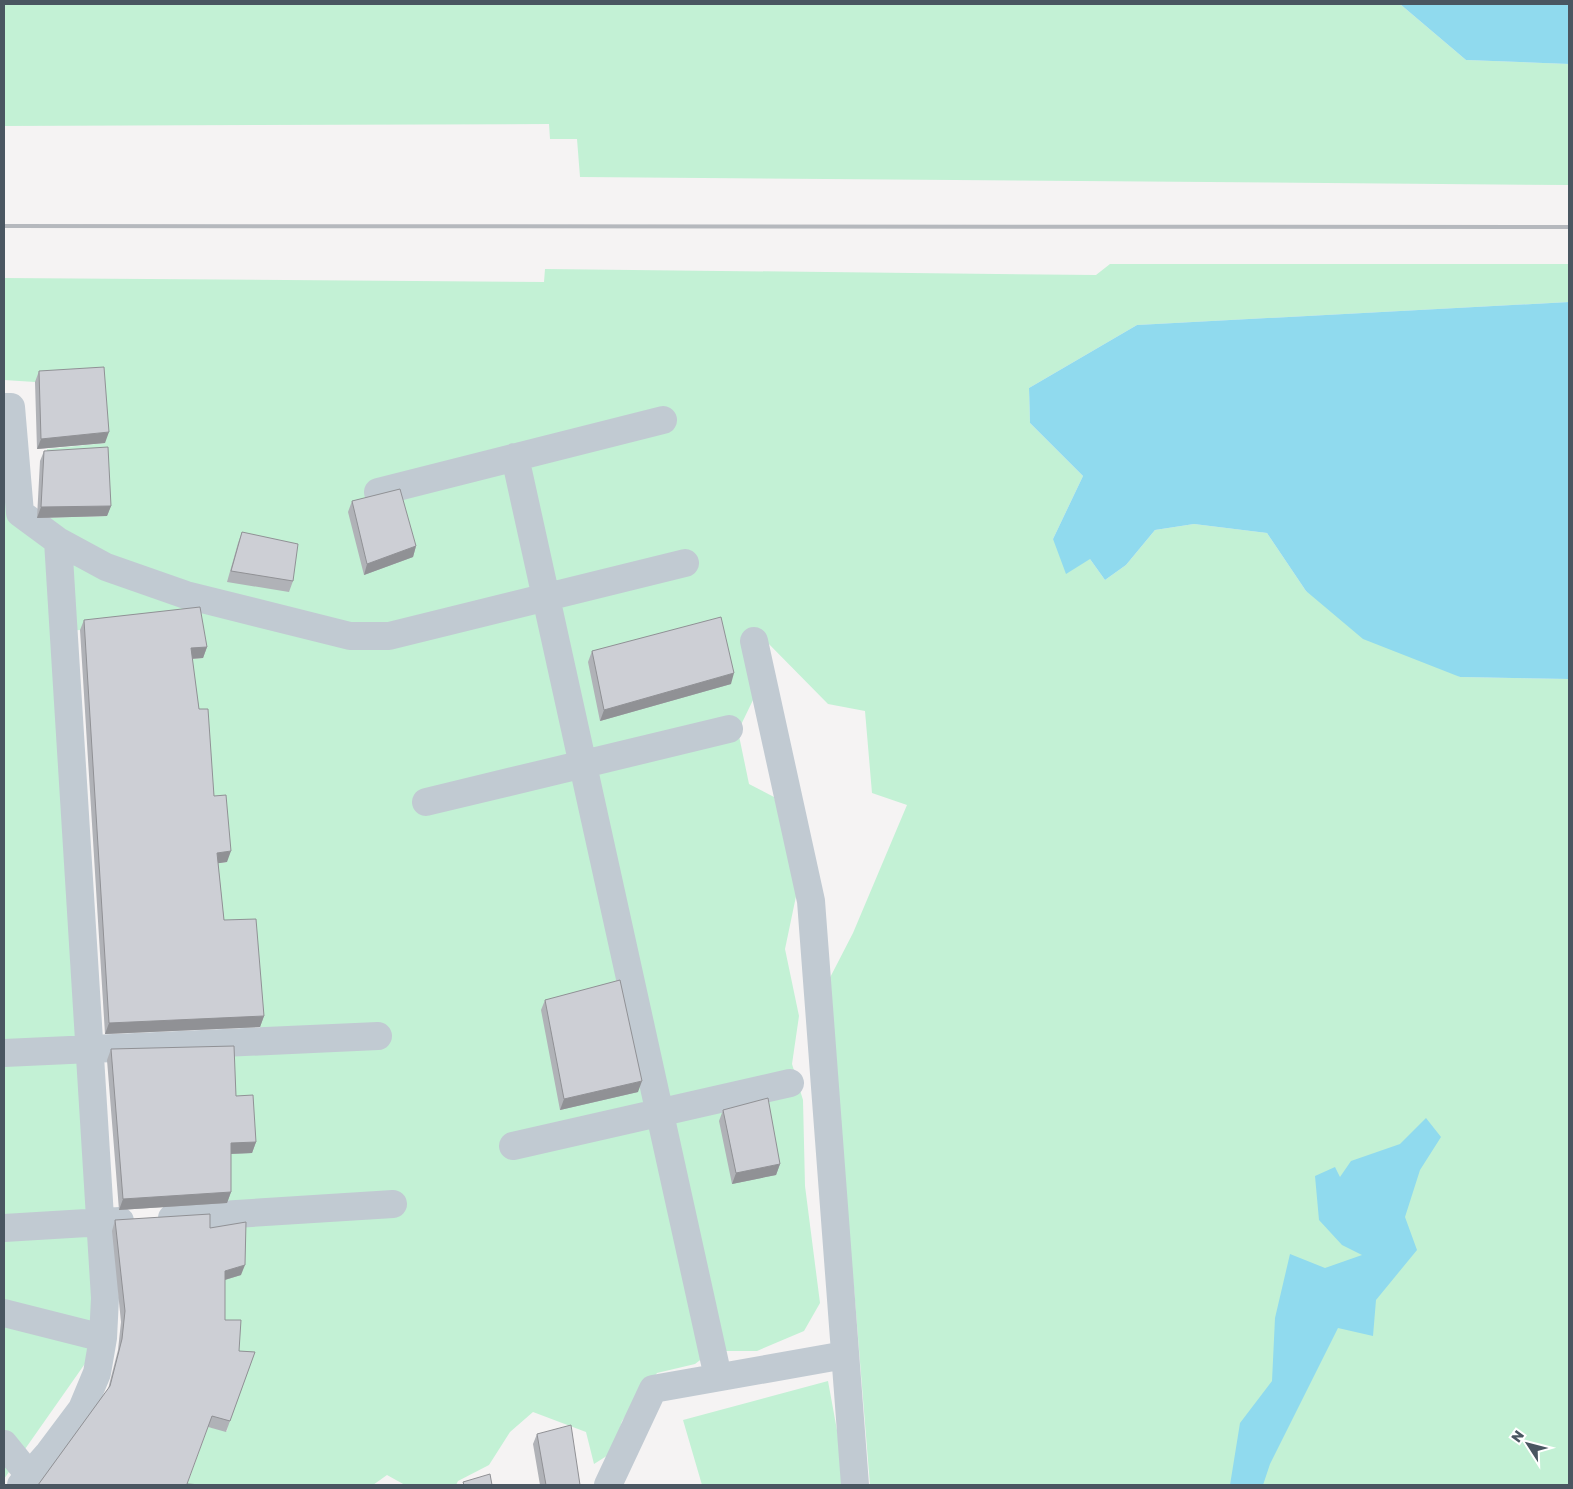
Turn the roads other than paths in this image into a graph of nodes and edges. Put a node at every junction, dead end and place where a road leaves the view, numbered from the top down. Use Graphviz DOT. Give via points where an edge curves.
graph roads {
  1 [pos="4,408"];
  2 [pos="664,420"];
  3 [pos="515,457"];
  4 [pos="378,492"];
  5 [pos="58,541"];
  6 [pos="685,563"];
  7 [pos="546,597"];
  8 [pos="754,641"];
  9 [pos="729,729"];
  10 [pos="583,764"];
  11 [pos="426,802"];
  12 [pos="378,1036"];
  13 [pos="90,1048"];
  14 [pos="4,1053"];
  15 [pos="790,1083"];
  16 [pos="660,1113"];
  17 [pos="513,1146"];
  18 [pos="393,1204"];
  19 [pos="101,1222"];
  20 [pos="4,1228"];
  21 [pos="4,1313"];
  22 [pos="103,1338"];
  23 [pos="845,1355"];
  24 [pos="718,1378"];
  25 [pos="4,1444"];
  26 [pos="26,1480"];
  27 [pos="608,1485"];
  28 [pos="855,1485"];
  1 -- 5 [label="street" via="11,407 20,513"];
  2 -- 3 [label="street"];
  3 -- 4 [label="street"];
  3 -- 7 [label="street"];
  5 -- 7 [label="street" via="106,568 186,596 350,636 389,636"];
  5 -- 13 [label="street"];
  6 -- 7 [label="street"];
  7 -- 10 [label="street"];
  8 -- 23 [label="street" via="811,900"];
  9 -- 10 [label="street"];
  10 -- 11 [label="street"];
  10 -- 16 [label="street"];
  12 -- 13 [label="street"];
  13 -- 14 [label="street"];
  13 -- 19 [label="street"];
  15 -- 16 [label="street"];
  16 -- 17 [label="street"];
  16 -- 24 [label="street"];
  18 -- 19 [label="street"];
  19 -- 20 [label="street"];
  19 -- 22 [label="street" via="105,1298"];
  21 -- 22 [label="street"];
  22 -- 26 [label="street" via="97,1373 82,1409"];
  23 -- 24 [label="street"];
  23 -- 28 [label="street"];
  24 -- 27 [label="street" via="653,1389"];
  25 -- 26 [label="street"];
}
